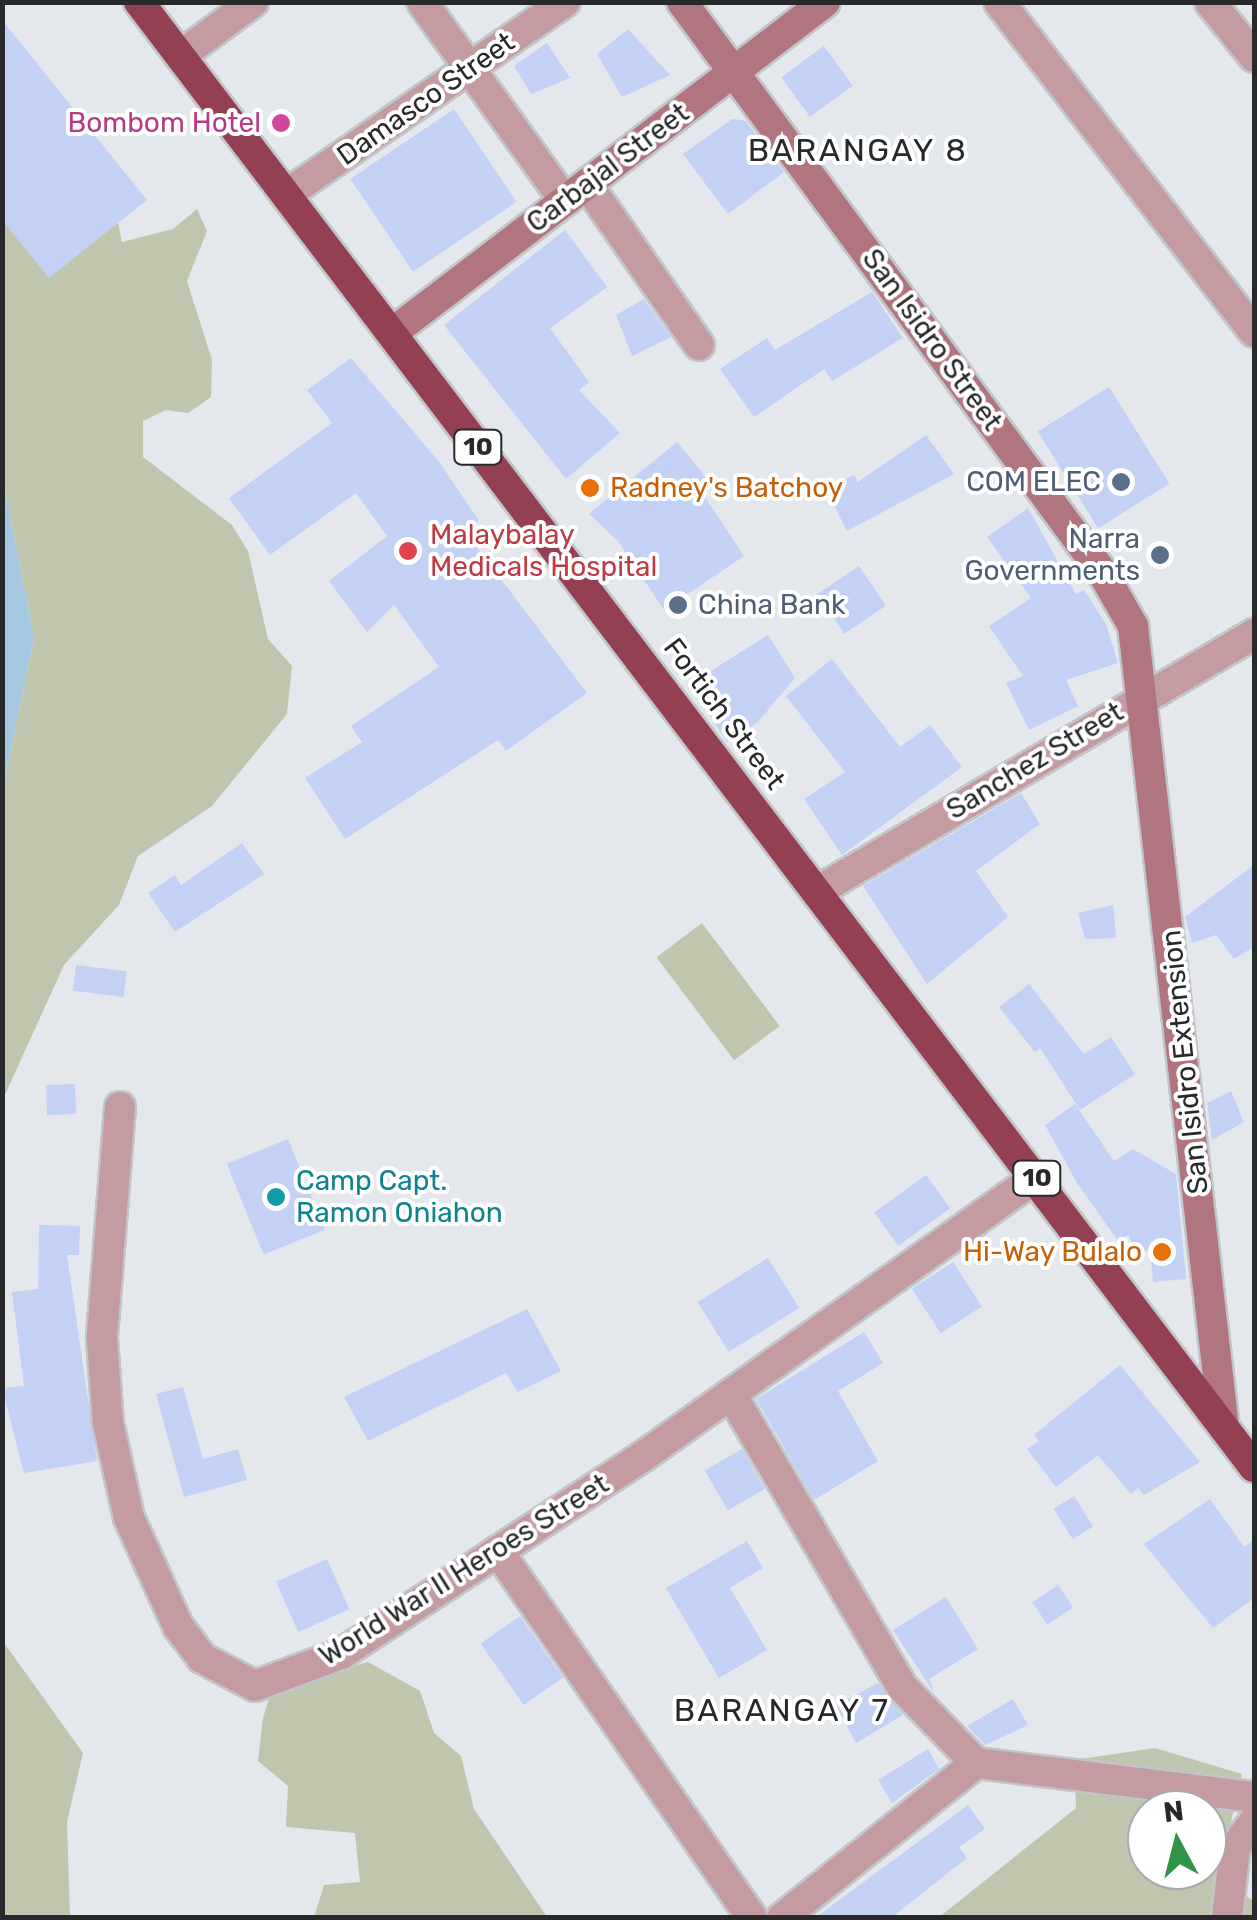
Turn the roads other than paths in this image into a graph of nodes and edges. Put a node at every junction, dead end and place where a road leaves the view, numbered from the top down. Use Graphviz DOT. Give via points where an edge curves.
graph roads {
  1 [pos="139,2"];
  2 [pos="253,2"];
  3 [pos="422,2"];
  4 [pos="565,2"];
  5 [pos="682,2"];
  6 [pos="824,2"];
  7 [pos="999,2"];
  8 [pos="1210,2"];
  9 [pos="180,56"];
  10 [pos="1254,57"];
  11 [pos="468,69"];
  12 [pos="734,72"];
  13 [pos="576,192"];
  14 [pos="286,195"];
  15 [pos="1254,332"];
  16 [pos="392,333"];
  17 [pos="699,346"];
  18 [pos="1254,634"];
  19 [pos="1146,696"];
  20 [pos="818,891"];
  21 [pos="120,1107"];
  22 [pos="1036,1177"];
  23 [pos="731,1394"];
  24 [pos="1224,1428"];
  25 [pos="1254,1467"];
  26 [pos="498,1551"];
  27 [pos="976,1763"];
  28 [pos="1254,1797"];
  29 [pos="1254,1822"];
  30 [pos="752,1918"];
  31 [pos="782,1918"];
  32 [pos="1227,1918"];
  1 -- 9 [label="highway, Fortich Street / 10"];
  2 -- 9 [label="street"];
  3 -- 11 [label="street"];
  4 -- 11 [label="street, Damasco Street"];
  5 -- 12 [label="street, San Isidro Street"];
  6 -- 12 [label="street, Carbajal Street"];
  7 -- 15 [label="street"];
  8 -- 10 [label="street"];
  9 -- 14 [label="highway, Fortich Street / 10"];
  11 -- 13 [label="street"];
  11 -- 14 [label="street, Damasco Street"];
  12 -- 13 [label="street, Carbajal Street"];
  12 -- 19 [label="street, San Isidro Street" via="1102,572 1132,626"];
  13 -- 16 [label="street, Carbajal Street"];
  13 -- 17 [label="street"];
  14 -- 16 [label="highway, Fortich Street / 10"];
  16 -- 20 [label="highway, Fortich Street / 10"];
  18 -- 19 [label="street, Sanchez Street"];
  19 -- 20 [label="street, Sanchez Street"];
  19 -- 24 [label="street, San Isidro Extension"];
  20 -- 22 [label="highway, Fortich Street / 10"];
  21 -- 26 [label="street, World War II Heroes Street" via="105,1226 108,1423 129,1518 178,1626 202,1658 255,1686 285,1678 340,1654"];
  22 -- 23 [label="street, World War II Heroes Street"];
  22 -- 24 [label="highway, Fortich Street / 10"];
  23 -- 26 [label="street, World War II Heroes Street"];
  23 -- 27 [label="street" via="902,1686"];
  24 -- 25 [label="highway, Fortich Street / 10"];
  26 -- 30 [label="street"];
  27 -- 28 [label="street"];
  27 -- 31 [label="street"];
  29 -- 32 [label="street" via="1235,1847"];
}
